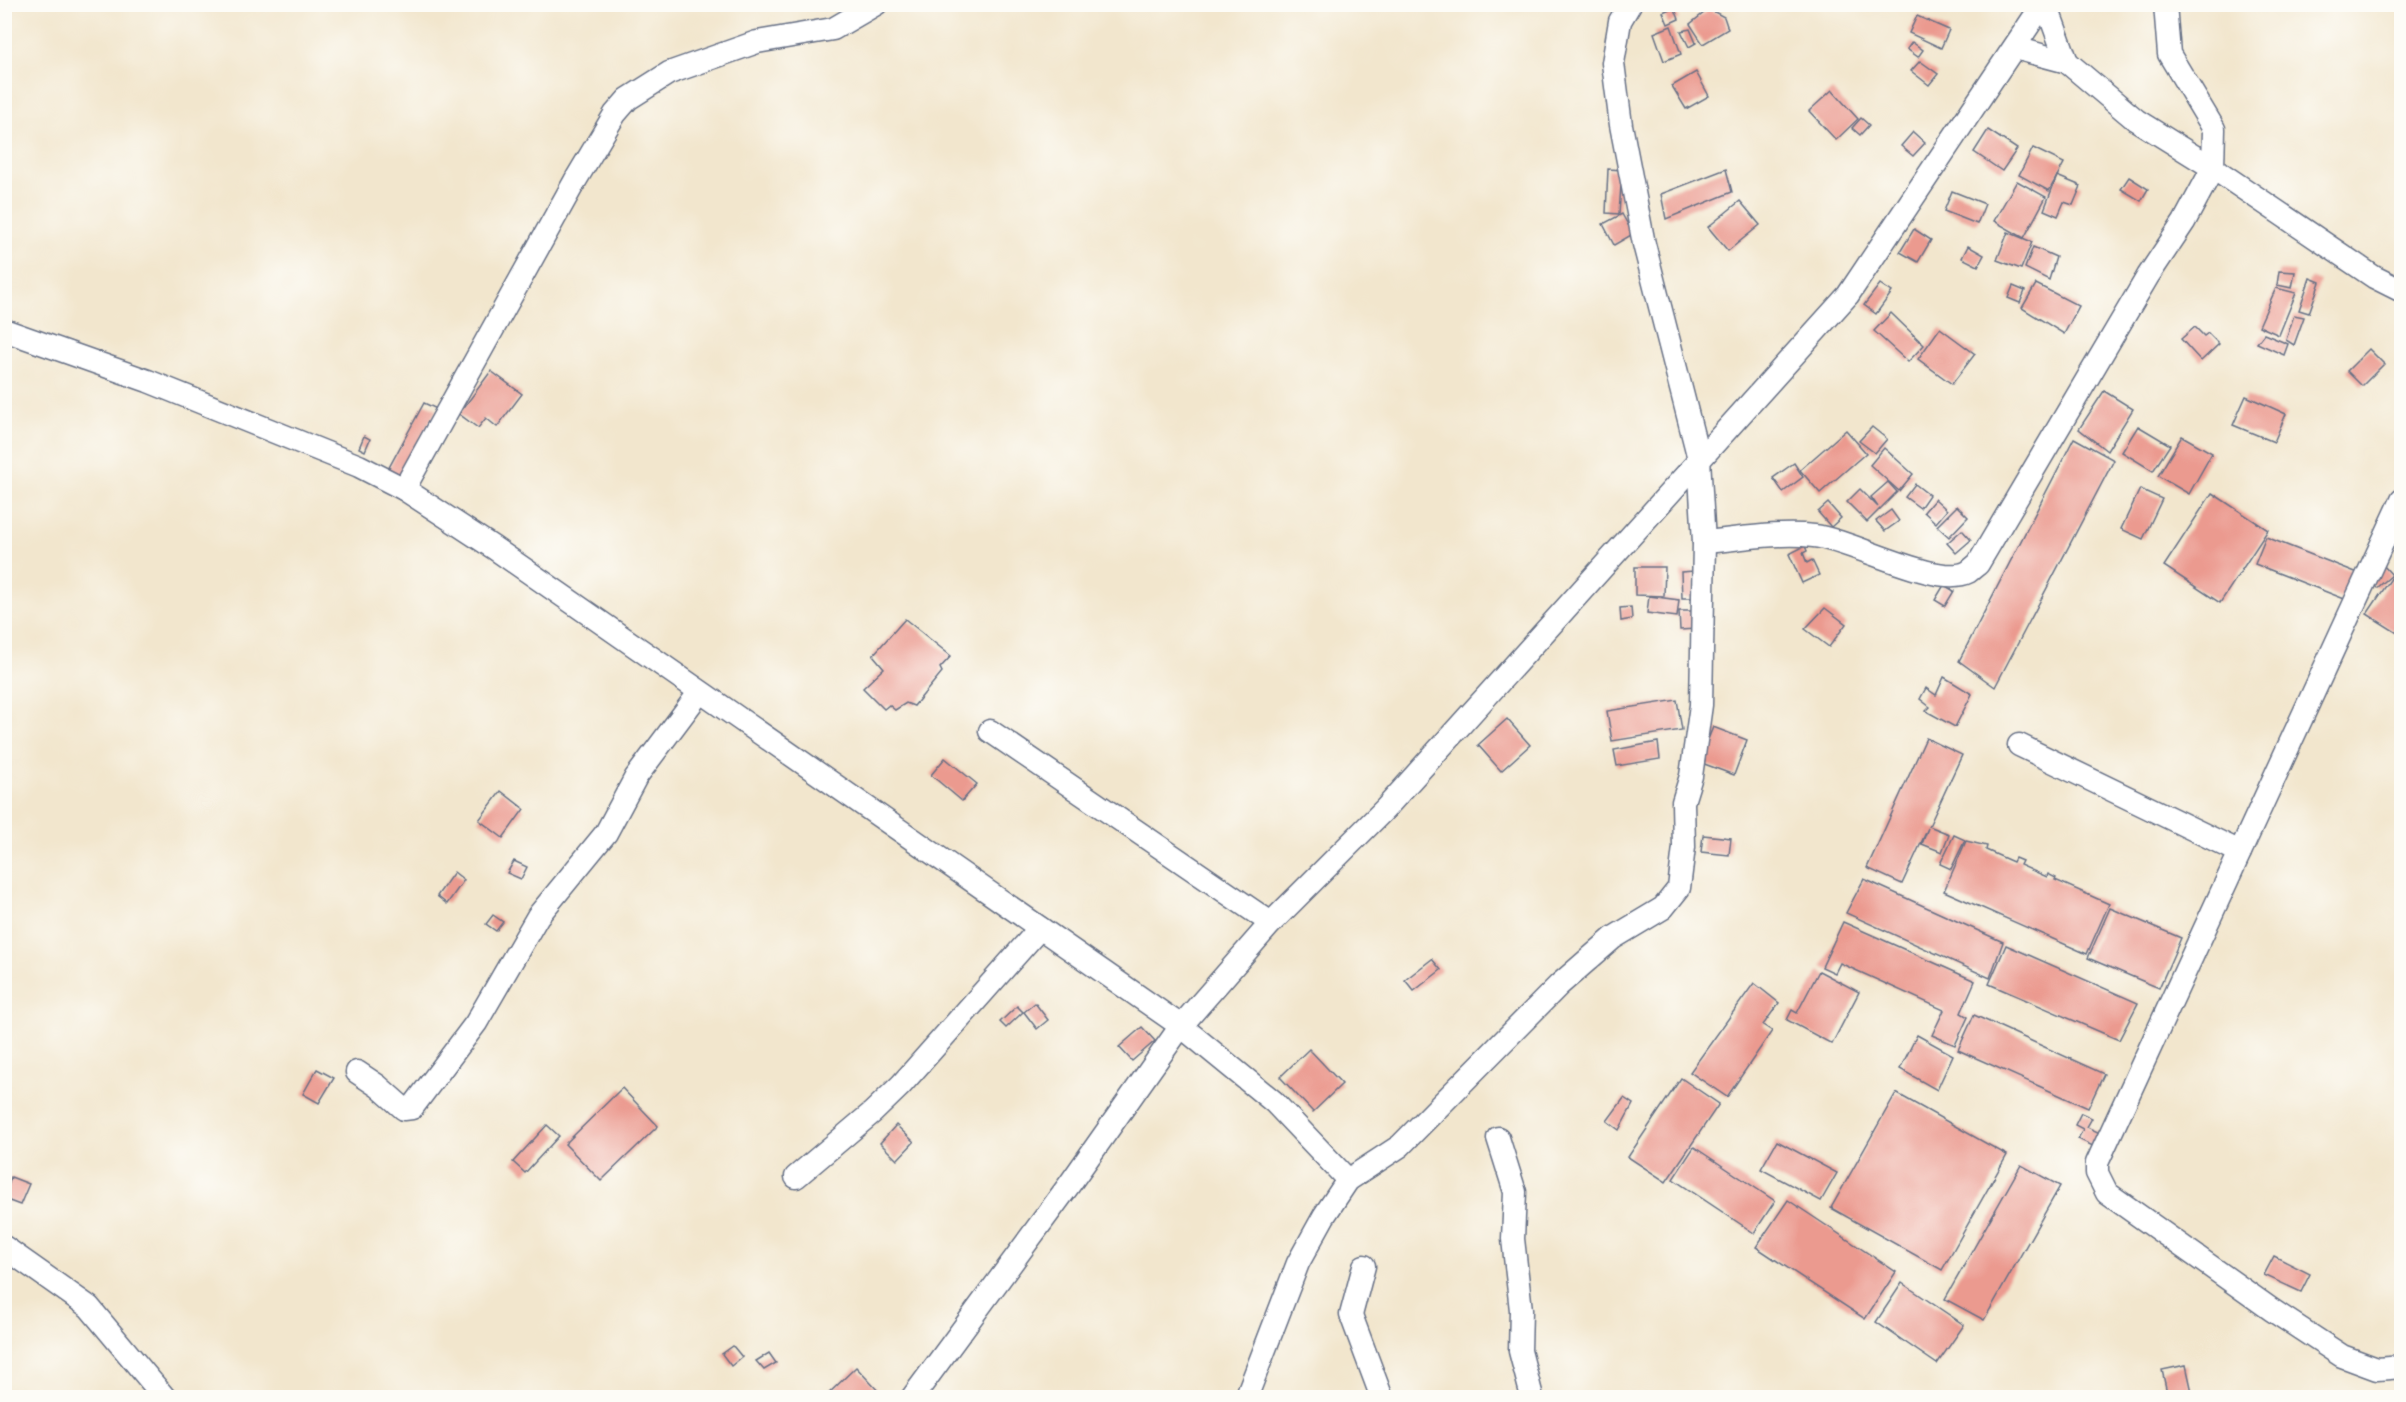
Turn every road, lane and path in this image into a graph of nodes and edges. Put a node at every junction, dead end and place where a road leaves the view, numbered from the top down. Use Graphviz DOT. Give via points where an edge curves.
graph roads {
  1 [pos="876,4"];
  2 [pos="1630,4"];
  3 [pos="2044,4"];
  4 [pos="2166,4"];
  5 [pos="2014,48"];
  6 [pos="2067,62"];
  7 [pos="2213,168"];
  8 [pos="2402,291"];
  9 [pos="4,330"];
  10 [pos="1699,459"];
  11 [pos="404,489"];
  12 [pos="2402,500"];
  13 [pos="1704,542"];
  14 [pos="699,693"];
  15 [pos="990,731"];
  16 [pos="2019,745"];
  17 [pos="2240,852"];
  18 [pos="1271,923"];
  19 [pos="1040,928"];
  20 [pos="1181,1026"];
  21 [pos="357,1072"];
  22 [pos="1498,1138"];
  23 [pos="796,1177"];
  24 [pos="1348,1180"];
  25 [pos="4,1247"];
  26 [pos="1364,1266"];
  27 [pos="2402,1367"];
  28 [pos="165,1398"];
  29 [pos="912,1398"];
  30 [pos="1246,1398"];
  31 [pos="1382,1398"];
  32 [pos="1530,1398"];
  1 -- 11 [label="street" via="833,29 757,42 669,73 628,99 575,181"];
  2 -- 10 [label="street" via="1620,21 1613,63 1622,125 1644,244"];
  3 -- 5 [label="street"];
  3 -- 6 [label="street"];
  4 -- 7 [label="street" via="2169,54 2214,129"];
  5 -- 6 [label="street"];
  5 -- 10 [label="street" via="1848,295"];
  6 -- 7 [label="street" via="2136,120"];
  7 -- 8 [label="street" via="2312,237"];
  7 -- 13 [label="street" via="1978,564 1967,573 1934,575 1840,541 1814,536"];
  9 -- 11 [label="street" via="282,433"];
  10 -- 13 [label="street"];
  10 -- 18 [label="street" via="1385,809"];
  11 -- 14 [label="street"];
  12 -- 17 [label="street"];
  13 -- 24 [label="street" via="1701,705 1691,776 1683,802 1684,847 1679,888 1663,908 1624,929 1568,977 1401,1146"];
  14 -- 19 [label="street"];
  14 -- 21 [label="street" via="636,777 606,832 538,916 476,1023 412,1107 404,1109"];
  15 -- 18 [label="street"];
  16 -- 17 [label="street"];
  17 -- 27 [label="street" via="2097,1163 2097,1173 2107,1193 2342,1356 2377,1369"];
  18 -- 20 [label="street"];
  19 -- 20 [label="street"];
  19 -- 23 [label="street" via="901,1085"];
  20 -- 24 [label="street" via="1274,1102"];
  20 -- 29 [label="street"];
  22 -- 32 [label="street" via="1515,1192 1513,1239 1521,1310 1520,1351"];
  24 -- 30 [label="street" via="1298,1263"];
  25 -- 28 [label="street" via="89,1307"];
  26 -- 31 [label="street" via="1352,1315"];
}
